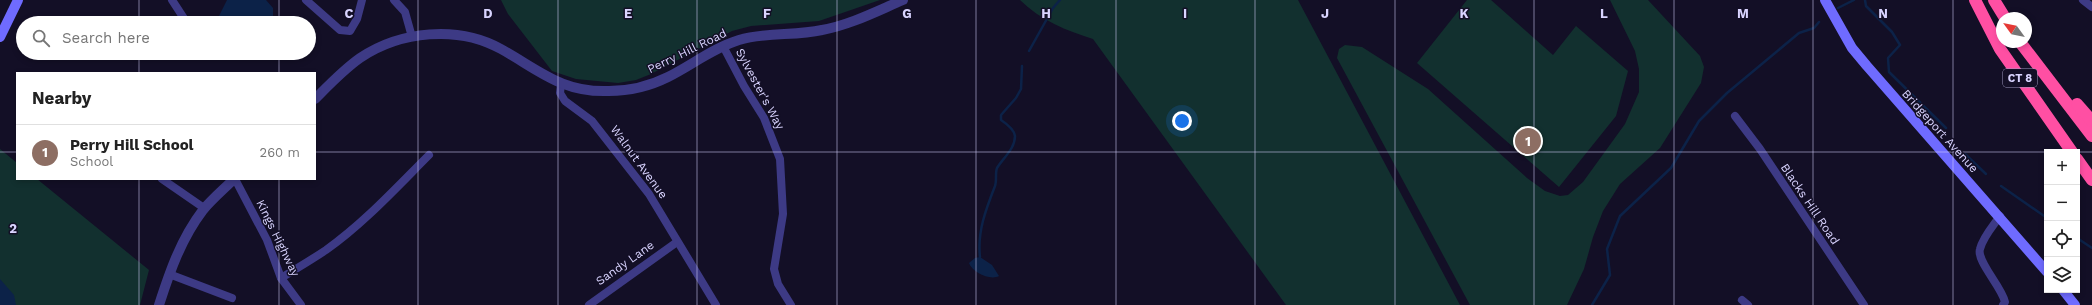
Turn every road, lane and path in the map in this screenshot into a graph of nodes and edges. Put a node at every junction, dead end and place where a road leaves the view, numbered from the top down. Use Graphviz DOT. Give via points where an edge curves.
graph roads {
  1 [pos="18,0"];
  2 [pos="172,0"];
  3 [pos="306,0"];
  4 [pos="362,0"];
  5 [pos="394,0"];
  6 [pos="903,0"];
  7 [pos="1825,0"];
  8 [pos="1974,0"];
  9 [pos="1994,0"];
  10 [pos="2083,0"];
  11 [pos="2092,7"];
  12 [pos="2001,12"];
  13 [pos="182,16"];
  14 [pos="0,37"];
  15 [pos="412,37"];
  16 [pos="724,46"];
  17 [pos="2026,48"];
  18 [pos="2026,48"];
  19 [pos="561,84"];
  20 [pos="316,98"];
  21 [pos="1735,116"];
  22 [pos="2092,121"];
  23 [pos="2092,136"];
  24 [pos="2070,149"];
  25 [pos="429,155"];
  26 [pos="2080,164"];
  27 [pos="163,180"];
  28 [pos="233,180"];
  29 [pos="235,180"];
  30 [pos="2092,180"];
  31 [pos="204,208"];
  32 [pos="2000,216"];
  33 [pos="677,242"];
  34 [pos="2044,268"];
  35 [pos="169,274"];
  36 [pos="282,278"];
  37 [pos="2065,293"];
  38 [pos="232,298"];
  39 [pos="159,305"];
  40 [pos="302,305"];
  41 [pos="589,305"];
  42 [pos="716,305"];
  43 [pos="791,305"];
  44 [pos="1864,305"];
  45 [pos="2003,305"];
  46 [pos="2075,305"];
  1 -- 14 [label="main road"];
  2 -- 13 [label="street"];
  3 -- 4 [label="street" via="340,30 350,31 357,19"];
  5 -- 15 [label="street" via="405,12"];
  6 -- 16 [label="street, Perry Hill Road" via="832,28 754,37"];
  7 -- 32 [label="main road, Bridgeport Avenue" via="1852,48 1929,139"];
  8 -- 24 [label="highway, CT 8" via="2000,49"];
  9 -- 12 [label="highway"];
  10 -- 11 [label="street"];
  15 -- 19 [label="street, Perry Hill Road" via="439,34 474,38 499,48 536,72"];
  15 -- 20 [label="street, Perry Hill Road" via="386,44 361,57"];
  16 -- 19 [label="street, Perry Hill Road" via="668,77 639,88 597,91"];
  16 -- 43 [label="street, Sylvester's Way" via="764,118 780,159 783,214 774,269 778,284"];
  17 -- 22 [label="highway"];
  18 -- 23 [label="highway, CT 8"];
  19 -- 33 [label="street, Walnut Avenue" via="562,98 592,121 611,143 649,194"];
  21 -- 44 [label="street, Blacks Hill Road" via="1760,149"];
  25 -- 36 [label="street" via="355,226 326,250"];
  26 -- 30 [label="highway"];
  27 -- 31 [label="street"];
  28 -- 31 [label="street"];
  29 -- 36 [label="street, Kings Highway" via="267,240"];
  31 -- 35 [label="street" via="188,231"];
  32 -- 34 [label="main road, Bridgeport Avenue"];
  32 -- 45 [label="street" via="1979,250 1980,257 2004,294"];
  33 -- 41 [label="street, Sandy Lane"];
  33 -- 42 [label="street, Walnut Avenue"];
  35 -- 38 [label="street"];
  35 -- 39 [label="street"];
  36 -- 40 [label="street, Kings Highway"];
  37 -- 46 [label="main road"];
}
